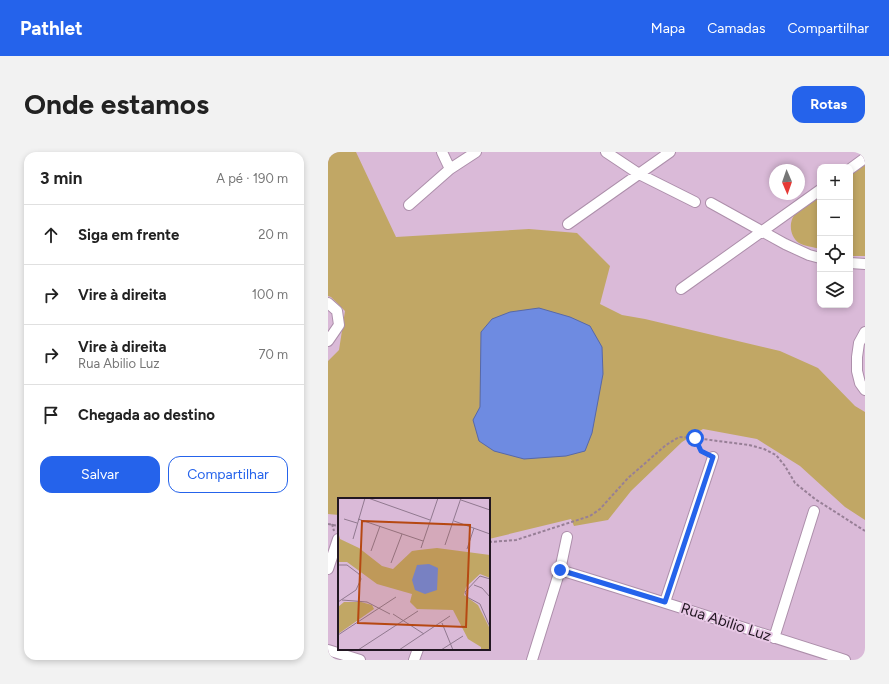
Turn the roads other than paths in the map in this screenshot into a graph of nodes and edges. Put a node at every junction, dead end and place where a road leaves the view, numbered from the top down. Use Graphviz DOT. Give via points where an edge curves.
graph roads {
  1 [pos="442,152"];
  2 [pos="476,152"];
  3 [pos="606,152"];
  4 [pos="670,152"];
  5 [pos="865,158"];
  6 [pos="853,167"];
  7 [pos="450,169"];
  8 [pos="639,174"];
  9 [pos="817,192"];
  10 [pos="695,202"];
  11 [pos="711,203"];
  12 [pos="409,205"];
  13 [pos="568,224"];
  14 [pos="762,231"];
  15 [pos="817,257"];
  16 [pos="853,263"];
  17 [pos="865,264"];
  18 [pos="681,289"];
  19 [pos="328,303"];
  20 [pos="865,332"];
  21 [pos="328,341"];
  22 [pos="865,390"];
  23 [pos="713,457"];
  24 [pos="814,511"];
  25 [pos="567,537"];
  26 [pos="338,539"];
  27 [pos="328,569"];
  28 [pos="560,570"];
  29 [pos="665,602"];
  30 [pos="774,638"];
  31 [pos="328,650"];
  32 [pos="418,650"];
  33 [pos="360,660"];
  34 [pos="414,660"];
  35 [pos="532,660"];
  36 [pos="845,660"];
  1 -- 7 [label="street"];
  2 -- 7 [label="street"];
  3 -- 8 [label="street"];
  4 -- 8 [label="street"];
  5 -- 6 [label="street"];
  7 -- 12 [label="street"];
  8 -- 10 [label="street"];
  8 -- 13 [label="street"];
  9 -- 14 [label="street"];
  11 -- 14 [label="street"];
  14 -- 15 [label="street"];
  14 -- 18 [label="street"];
  16 -- 17 [label="street"];
  19 -- 21 [label="street" via="337,311 339,325"];
  20 -- 22 [label="street" via="859,343 857,357 857,371"];
  23 -- 29 [label="street"];
  24 -- 30 [label="street"];
  25 -- 28 [label="street"];
  26 -- 27 [label="street"];
  28 -- 29 [label="street, Rua Abilio Luz"];
  28 -- 35 [label="street"];
  29 -- 30 [label="street, Rua Abilio Luz"];
  30 -- 36 [label="street, Rua Abilio Luz"];
  31 -- 33 [label="street"];
  32 -- 34 [label="street"];
}
